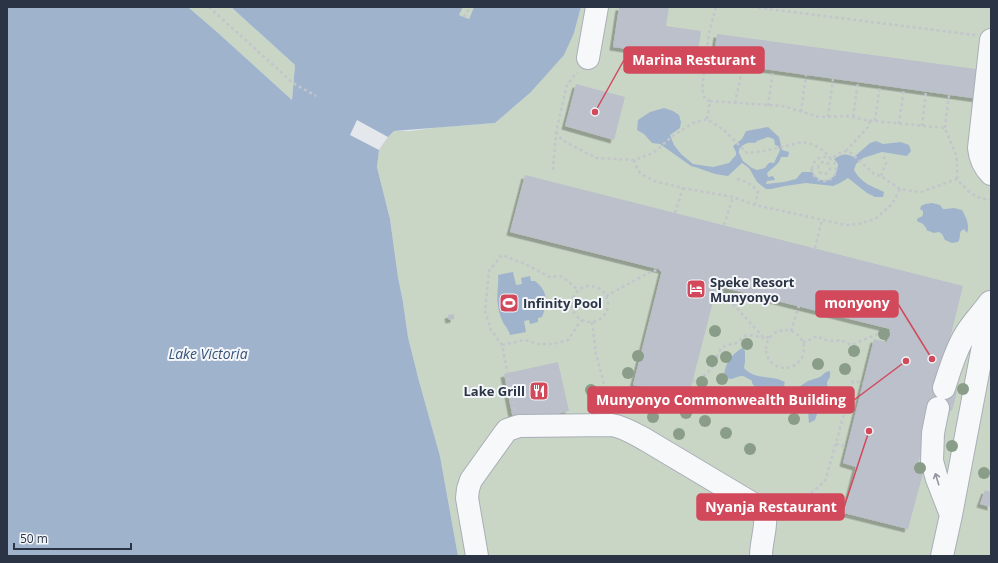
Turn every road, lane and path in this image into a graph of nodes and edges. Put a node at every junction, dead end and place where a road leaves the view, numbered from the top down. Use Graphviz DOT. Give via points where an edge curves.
graph roads {
  1 [pos="209,7"];
  2 [pos="470,7"];
  3 [pos="597,7"];
  4 [pos="716,7"];
  5 [pos="752,7"];
  6 [pos="464,17"];
  7 [pos="983,38"];
  8 [pos="588,58"];
  9 [pos="743,66"];
  10 [pos="773,71"];
  11 [pos="806,75"];
  12 [pos="833,79"];
  13 [pos="858,82"];
  14 [pos="880,85"];
  15 [pos="904,88"];
  16 [pos="926,91"];
  17 [pos="949,95"];
  18 [pos="316,96"];
  19 [pos="710,102"];
  20 [pos="735,103"];
  21 [pos="768,106"];
  22 [pos="801,112"];
  23 [pos="828,117"];
  24 [pos="853,117"];
  25 [pos="707,119"];
  26 [pos="870,121"];
  27 [pos="875,121"];
  28 [pos="899,124"];
  29 [pos="922,126"];
  30 [pos="945,128"];
  31 [pos="556,132"];
  32 [pos="846,151"];
  33 [pos="883,154"];
  34 [pos="831,158"];
  35 [pos="634,160"];
  36 [pos="816,161"];
  37 [pos="828,163"];
  38 [pos="819,166"];
  39 [pos="553,170"];
  40 [pos="991,174"];
  41 [pos="881,176"];
  42 [pos="737,179"];
  43 [pos="957,180"];
  44 [pos="683,188"];
  45 [pos="900,189"];
  46 [pos="733,197"];
  47 [pos="991,199"];
  48 [pos="755,205"];
  49 [pos="675,213"];
  50 [pos="822,220"];
  51 [pos="724,225"];
  52 [pos="814,248"];
  53 [pos="662,270"];
  54 [pos="717,286"];
  55 [pos="578,290"];
  56 [pos="606,296"];
  57 [pos="991,303"];
  58 [pos="799,306"];
  59 [pos="581,320"];
  60 [pos="592,322"];
  61 [pos="991,324"];
  62 [pos="791,331"];
  63 [pos="885,331"];
  64 [pos="771,337"];
  65 [pos="764,338"];
  66 [pos="803,343"];
  67 [pos="502,346"];
  68 [pos="692,381"];
  69 [pos="863,383"];
  70 [pos="517,416"];
  71 [pos="622,428"];
  72 [pos="836,444"];
  73 [pos="847,447"];
  74 [pos="766,511"];
  75 [pos="951,515"];
  76 [pos="477,556"];
  77 [pos="761,556"];
  78 [pos="942,556"];
  79 [pos="948,556"];
  1 -- 18 [label="path" via="293,83"];
  2 -- 6 [label="path"];
  3 -- 8 [label="lane"];
  4 -- 19 [label="path" via="709,33 702,89 705,99"];
  5 -- 7 [label="path"];
  7 -- 40 [label="lane" via="979,148 984,166"];
  8 -- 31 [label="path" via="567,84"];
  9 -- 20 [label="path"];
  10 -- 21 [label="path"];
  11 -- 22 [label="path"];
  12 -- 23 [label="path"];
  13 -- 24 [label="path"];
  14 -- 27 [label="path"];
  15 -- 28 [label="path"];
  16 -- 29 [label="path"];
  17 -- 30 [label="path"];
  19 -- 20 [label="path"];
  19 -- 25 [label="path"];
  20 -- 21 [label="path"];
  21 -- 22 [label="path" via="783,106"];
  22 -- 23 [label="path"];
  23 -- 24 [label="path"];
  24 -- 26 [label="path"];
  25 -- 34 [label="path" via="724,130 747,153 803,142 814,145"];
  25 -- 35 [label="path" via="693,123 672,136 653,153"];
  26 -- 27 [label="path"];
  26 -- 32 [label="path" via="868,127"];
  27 -- 28 [label="path"];
  28 -- 29 [label="path"];
  29 -- 30 [label="path"];
  30 -- 43 [label="path" via="956,155"];
  31 -- 35 [label="path" via="562,140 596,158"];
  31 -- 39 [label="path"];
  32 -- 34 [label="path"];
  32 -- 41 [label="path" via="874,174"];
  33 -- 41 [label="path" via="886,163"];
  34 -- 36 [label="path" via="825,157"];
  34 -- 36 [label="path" via="835,163 835,174 826,180 816,177 813,172"];
  34 -- 37 [label="path"];
  35 -- 44 [label="path" via="640,173 654,181"];
  36 -- 38 [label="path"];
  37 -- 38 [label="path" via="824,162"];
  37 -- 38 [label="path" via="830,171 825,175 821,174"];
  41 -- 45 [label="path"];
  42 -- 48 [label="path" via="752,185 758,191"];
  43 -- 45 [label="path" via="920,192"];
  43 -- 47 [label="path" via="974,195"];
  44 -- 46 [label="path"];
  44 -- 49 [label="path"];
  45 -- 50 [label="path" via="892,204 875,219 846,225"];
  46 -- 48 [label="path"];
  46 -- 51 [label="path"];
  48 -- 50 [label="path"];
  50 -- 52 [label="path"];
  53 -- 56 [label="path" via="652,271"];
  54 -- 65 [label="path"];
  55 -- 56 [label="path" via="590,286 597,287"];
  55 -- 59 [label="path" via="572,300 572,306"];
  55 -- 67 [label="path" via="560,276 550,277 502,255 489,271 485,311 491,330"];
  56 -- 60 [label="path" via="608,303 604,315"];
  57 -- 75 [label="lane"];
  75 -- 57 [label="lane, one-way" via="936,479 932,461 933,433 941,398 964,335"];
  58 -- 62 [label="path"];
  59 -- 60 [label="path"];
  59 -- 67 [label="path" via="568,340 554,344 538,344 526,340"];
  60 -- 71 [label="path" via="596,354 610,403"];
  61 -- 79 [label="lane"];
  62 -- 64 [label="path" via="782,330"];
  62 -- 66 [label="path" via="799,335"];
  63 -- 66 [label="path" via="851,345 840,340 830,341 817,336"];
  64 -- 65 [label="path"];
  64 -- 66 [label="path" via="767,355 780,367 797,364 804,352"];
  65 -- 68 [label="path" via="746,336 723,348 707,373"];
  67 -- 70 [label="path"];
  69 -- 72 [label="path" via="853,381"];
  71 -- 74 [label="lane"];
  71 -- 76 [label="lane" via="612,425 519,426 507,430 471,480 468,489 467,498"];
  72 -- 73 [label="path"];
  72 -- 74 [label="path" via="825,481 793,513 785,516"];
  74 -- 77 [label="lane"];
  75 -- 78 [label="lane"];
}
